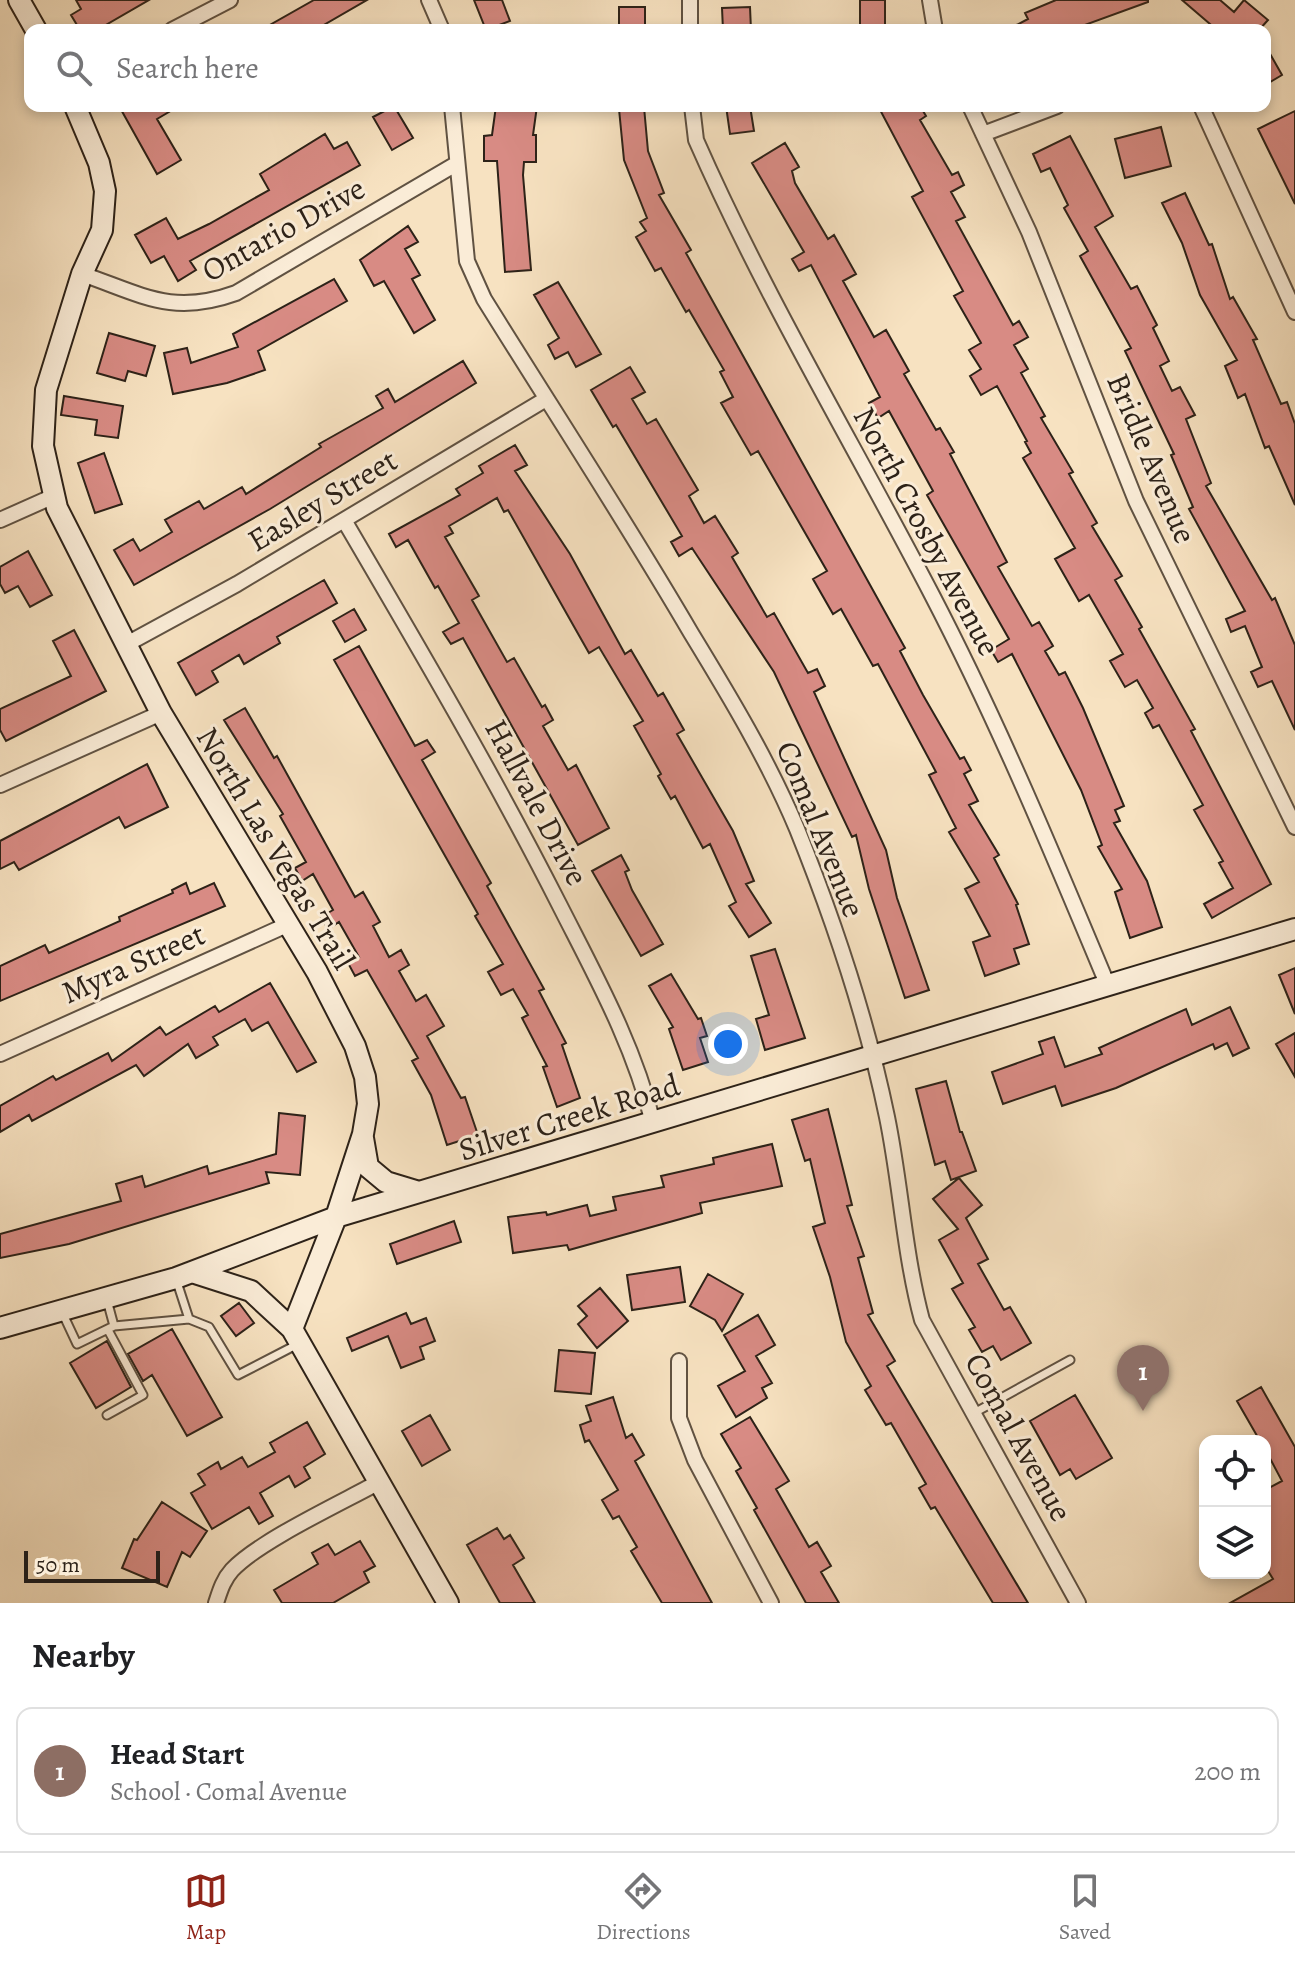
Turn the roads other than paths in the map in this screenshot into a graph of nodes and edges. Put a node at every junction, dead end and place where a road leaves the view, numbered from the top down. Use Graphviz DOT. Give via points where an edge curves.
graph roads {
  1 [pos="19,0"];
  2 [pos="230,0"];
  3 [pos="429,0"];
  4 [pos="690,0"];
  5 [pos="930,0"];
  6 [pos="33,24"];
  7 [pos="184,24"];
  8 [pos="439,24"];
  9 [pos="690,24"];
  10 [pos="934,24"];
  11 [pos="78,112"];
  12 [pos="452,112"];
  13 [pos="693,112"];
  14 [pos="973,112"];
  15 [pos="1041,112"];
  16 [pos="1204,112"];
  17 [pos="983,134"];
  18 [pos="456,164"];
  19 [pos="82,274"];
  20 [pos="1295,312"];
  21 [pos="546,399"];
  22 [pos="54,496"];
  23 [pos="0,520"];
  24 [pos="344,520"];
  25 [pos="125,645"];
  26 [pos="161,713"];
  27 [pos="0,785"];
  28 [pos="1295,827"];
  29 [pos="289,924"];
  30 [pos="1295,929"];
  31 [pos="1108,986"];
  32 [pos="0,1054"];
  33 [pos="873,1057"];
  34 [pos="653,1123"];
  35 [pos="363,1134"];
  36 [pos="420,1193"];
  37 [pos="336,1217"];
  38 [pos="184,1275"];
  39 [pos="106,1297"];
  40 [pos="61,1310"];
  41 [pos="189,1319"];
  42 [pos="0,1328"];
  43 [pos="111,1328"];
  44 [pos="296,1336"];
  45 [pos="1070,1360"];
  46 [pos="679,1361"];
  47 [pos="974,1413"];
  48 [pos="107,1415"];
  49 [pos="381,1481"];
  50 [pos="216,1603"];
  51 [pos="448,1603"];
  52 [pos="771,1603"];
  53 [pos="1078,1603"];
  1 -- 6 [label="street"];
  2 -- 7 [label="street"];
  3 -- 8 [label="street"];
  4 -- 9 [label="street"];
  5 -- 10 [label="street"];
  11 -- 19 [label="street, North Las Vegas Trail" via="105,191 102,230"];
  12 -- 18 [label="street, Comal Avenue"];
  13 -- 31 [label="street, North Crosby Avenue" via="696,140 786,328 1000,730"];
  14 -- 17 [label="street, Bridle Avenue"];
  15 -- 17 [label="street"];
  16 -- 20 [label="street"];
  17 -- 28 [label="street, Bridle Avenue" via="1029,232 1136,501"];
  18 -- 19 [label="street, Ontario Drive" via="236,293 206,304 176,305"];
  18 -- 21 [label="street, Comal Avenue" via="467,261 484,299"];
  19 -- 22 [label="street, North Las Vegas Trail" via="46,390 43,446"];
  21 -- 24 [label="street, Easley Street"];
  21 -- 33 [label="street, Comal Avenue" via="760,748 829,917"];
  22 -- 23 [label="street"];
  22 -- 25 [label="street, North Las Vegas Trail"];
  24 -- 25 [label="street, Easley Street"];
  24 -- 34 [label="street, Hallvale Drive" via="491,770 622,1029"];
  25 -- 26 [label="street, North Las Vegas Trail"];
  26 -- 27 [label="street"];
  26 -- 29 [label="street, North Las Vegas Trail"];
  29 -- 32 [label="street, Myra Street"];
  29 -- 35 [label="street, North Las Vegas Trail" via="355,1046 368,1104"];
  30 -- 31 [label="street, Silver Creek Road"];
  31 -- 33 [label="street, Silver Creek Road"];
  33 -- 34 [label="street, Silver Creek Road"];
  33 -- 47 [label="street, Comal Avenue" via="922,1320"];
  34 -- 36 [label="street, Silver Creek Road"];
  35 -- 36 [label="street" via="368,1167 386,1182"];
  35 -- 37 [label="street, North Las Vegas Trail"];
  36 -- 37 [label="street, Silver Creek Road"];
  37 -- 38 [label="street, Silver Creek Road"];
  37 -- 44 [label="street, North Las Vegas Trail"];
  38 -- 39 [label="street, Silver Creek Road"];
  38 -- 41 [label="lane"];
  38 -- 44 [label="street" via="251,1291"];
  39 -- 40 [label="street, Silver Creek Road"];
  39 -- 43 [label="lane"];
  40 -- 42 [label="street, Silver Creek Road"];
  40 -- 43 [label="lane" via="77,1344"];
  41 -- 43 [label="lane"];
  41 -- 44 [label="lane" via="209,1327 238,1375"];
  43 -- 48 [label="lane" via="143,1395"];
  44 -- 49 [label="street"];
  45 -- 47 [label="lane"];
  46 -- 52 [label="street" via="679,1418 684,1432"];
  47 -- 53 [label="street, Comal Avenue"];
  49 -- 50 [label="street" via="233,1569"];
  49 -- 51 [label="street"];
}
